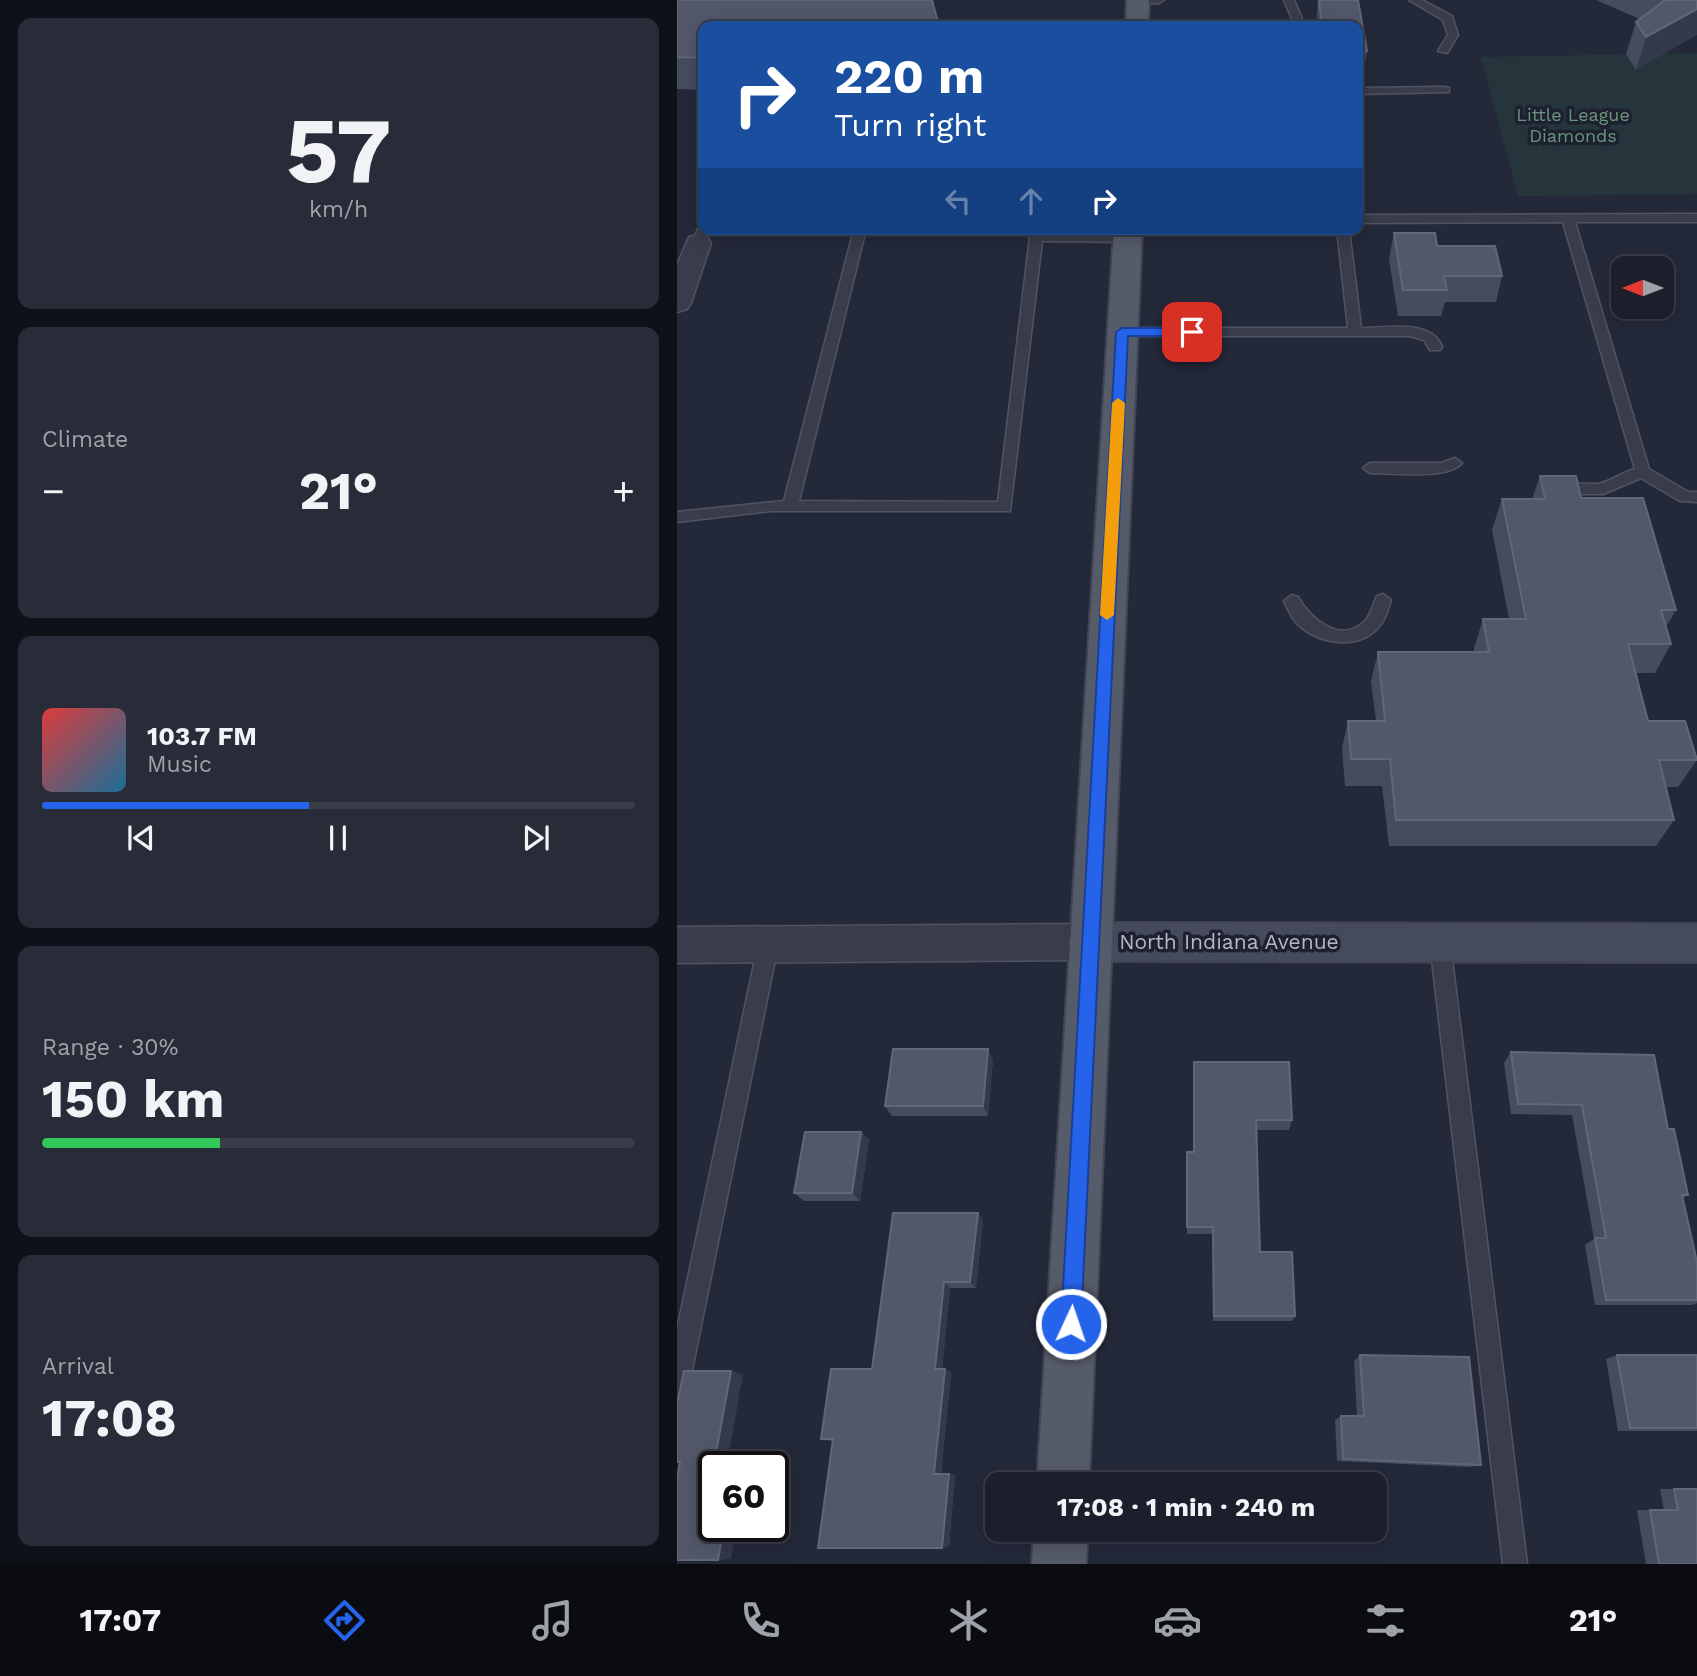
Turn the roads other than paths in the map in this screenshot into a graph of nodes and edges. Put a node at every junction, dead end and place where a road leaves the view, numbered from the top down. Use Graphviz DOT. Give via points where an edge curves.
graph roads {
  1 [pos="1138,0"];
  2 [pos="1159,0"];
  3 [pos="1289,0"];
  4 [pos="1414,0"];
  5 [pos="1137,21"];
  6 [pos="1298,21"];
  7 [pos="1443,51"];
  8 [pos="1445,90"];
  9 [pos="1363,91"];
  10 [pos="1568,218"];
  11 [pos="1697,218"];
  12 [pos="1363,219"];
  13 [pos="1082,235"];
  14 [pos="1128,235"];
  15 [pos="1344,235"];
  16 [pos="701,236"];
  17 [pos="858,237"];
  18 [pos="677,303"];
  19 [pos="1122,332"];
  20 [pos="1355,332"];
  21 [pos="1435,347"];
  22 [pos="1455,463"];
  23 [pos="1370,468"];
  24 [pos="1643,472"];
  25 [pos="1565,489"];
  26 [pos="1697,497"];
  27 [pos="790,506"];
  28 [pos="677,517"];
  29 [pos="1383,600"];
  30 [pos="1292,601"];
  31 [pos="1089,942"];
  32 [pos="1440,943"];
  33 [pos="1697,943"];
  34 [pos="768,944"];
  35 [pos="677,945"];
  36 [pos="677,1385"];
  37 [pos="1064,1472"];
  38 [pos="1060,1542"];
  39 [pos="1059,1564"];
  40 [pos="1515,1564"];
  1 -- 2 [label="lane"];
  1 -- 5 [label="main road"];
  3 -- 6 [label="lane"];
  4 -- 7 [label="lane" via="1448,18 1453,35"];
  8 -- 9 [label="lane"];
  10 -- 11 [label="lane"];
  10 -- 12 [label="lane"];
  10 -- 24 [label="lane"];
  13 -- 27 [label="lane" via="1036,237 1005,508"];
  14 -- 19 [label="main road"];
  15 -- 20 [label="lane"];
  16 -- 18 [label="street"];
  17 -- 27 [label="lane"];
  19 -- 20 [label="lane"];
  19 -- 31 [label="main road"];
  20 -- 21 [label="lane" via="1428,335"];
  22 -- 23 [label="lane" via="1442,468"];
  24 -- 25 [label="lane" via="1603,489"];
  24 -- 26 [label="lane" via="1685,497"];
  27 -- 28 [label="lane"];
  29 -- 30 [label="lane" via="1382,614 1373,625 1341,636 1307,626"];
  31 -- 32 [label="street, North Indiana Avenue"];
  31 -- 34 [label="street, North Indiana Avenue"];
  31 -- 37 [label="main road"];
  32 -- 33 [label="street, North Indiana Avenue"];
  32 -- 40 [label="lane"];
  34 -- 35 [label="street, North Indiana Avenue"];
  34 -- 36 [label="lane"];
  38 -- 39 [label="main road"];
}
